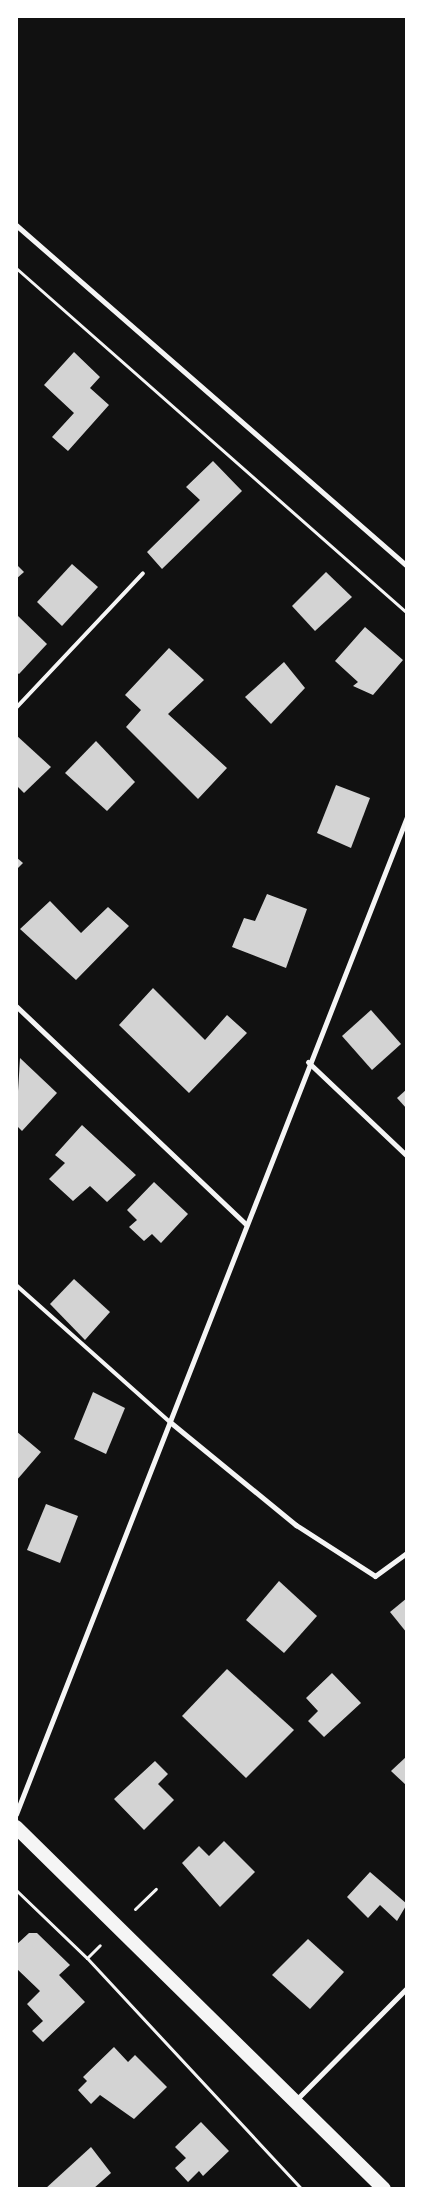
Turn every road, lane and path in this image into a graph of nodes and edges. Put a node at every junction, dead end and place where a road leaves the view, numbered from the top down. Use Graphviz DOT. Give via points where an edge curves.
graph roads {
  1 [pos="16,225"];
  2 [pos="16,268"];
  3 [pos="407,566"];
  4 [pos="142,573"];
  5 [pos="407,612"];
  6 [pos="16,708"];
  7 [pos="407,817"];
  8 [pos="16,1006"];
  9 [pos="308,1062"];
  10 [pos="407,1156"];
  11 [pos="246,1224"];
  12 [pos="16,1285"];
  13 [pos="170,1422"];
  14 [pos="407,1553"];
  15 [pos="16,1814"];
  16 [pos="16,1827"];
  17 [pos="156,1889"];
  18 [pos="16,1890"];
  19 [pos="132,1913"];
  20 [pos="100,1945"];
  21 [pos="86,1958"];
  22 [pos="407,1988"];
  23 [pos="296,2101"];
  24 [pos="302,2189"];
  25 [pos="384,2189"];
  1 -- 3 [label="street"];
  2 -- 5 [label="path"];
  4 -- 6 [label="lane"];
  7 -- 9 [label="street"];
  8 -- 11 [label="street"];
  9 -- 10 [label="street"];
  9 -- 11 [label="street"];
  11 -- 13 [label="street"];
  12 -- 13 [label="lane"];
  13 -- 14 [label="street" via="296,1525 375,1576"];
  13 -- 15 [label="street"];
  16 -- 23 [label="highway"];
  17 -- 19 [label="path"];
  18 -- 21 [label="path"];
  20 -- 21 [label="path"];
  21 -- 24 [label="path"];
  22 -- 23 [label="street"];
  23 -- 25 [label="highway"];
}
